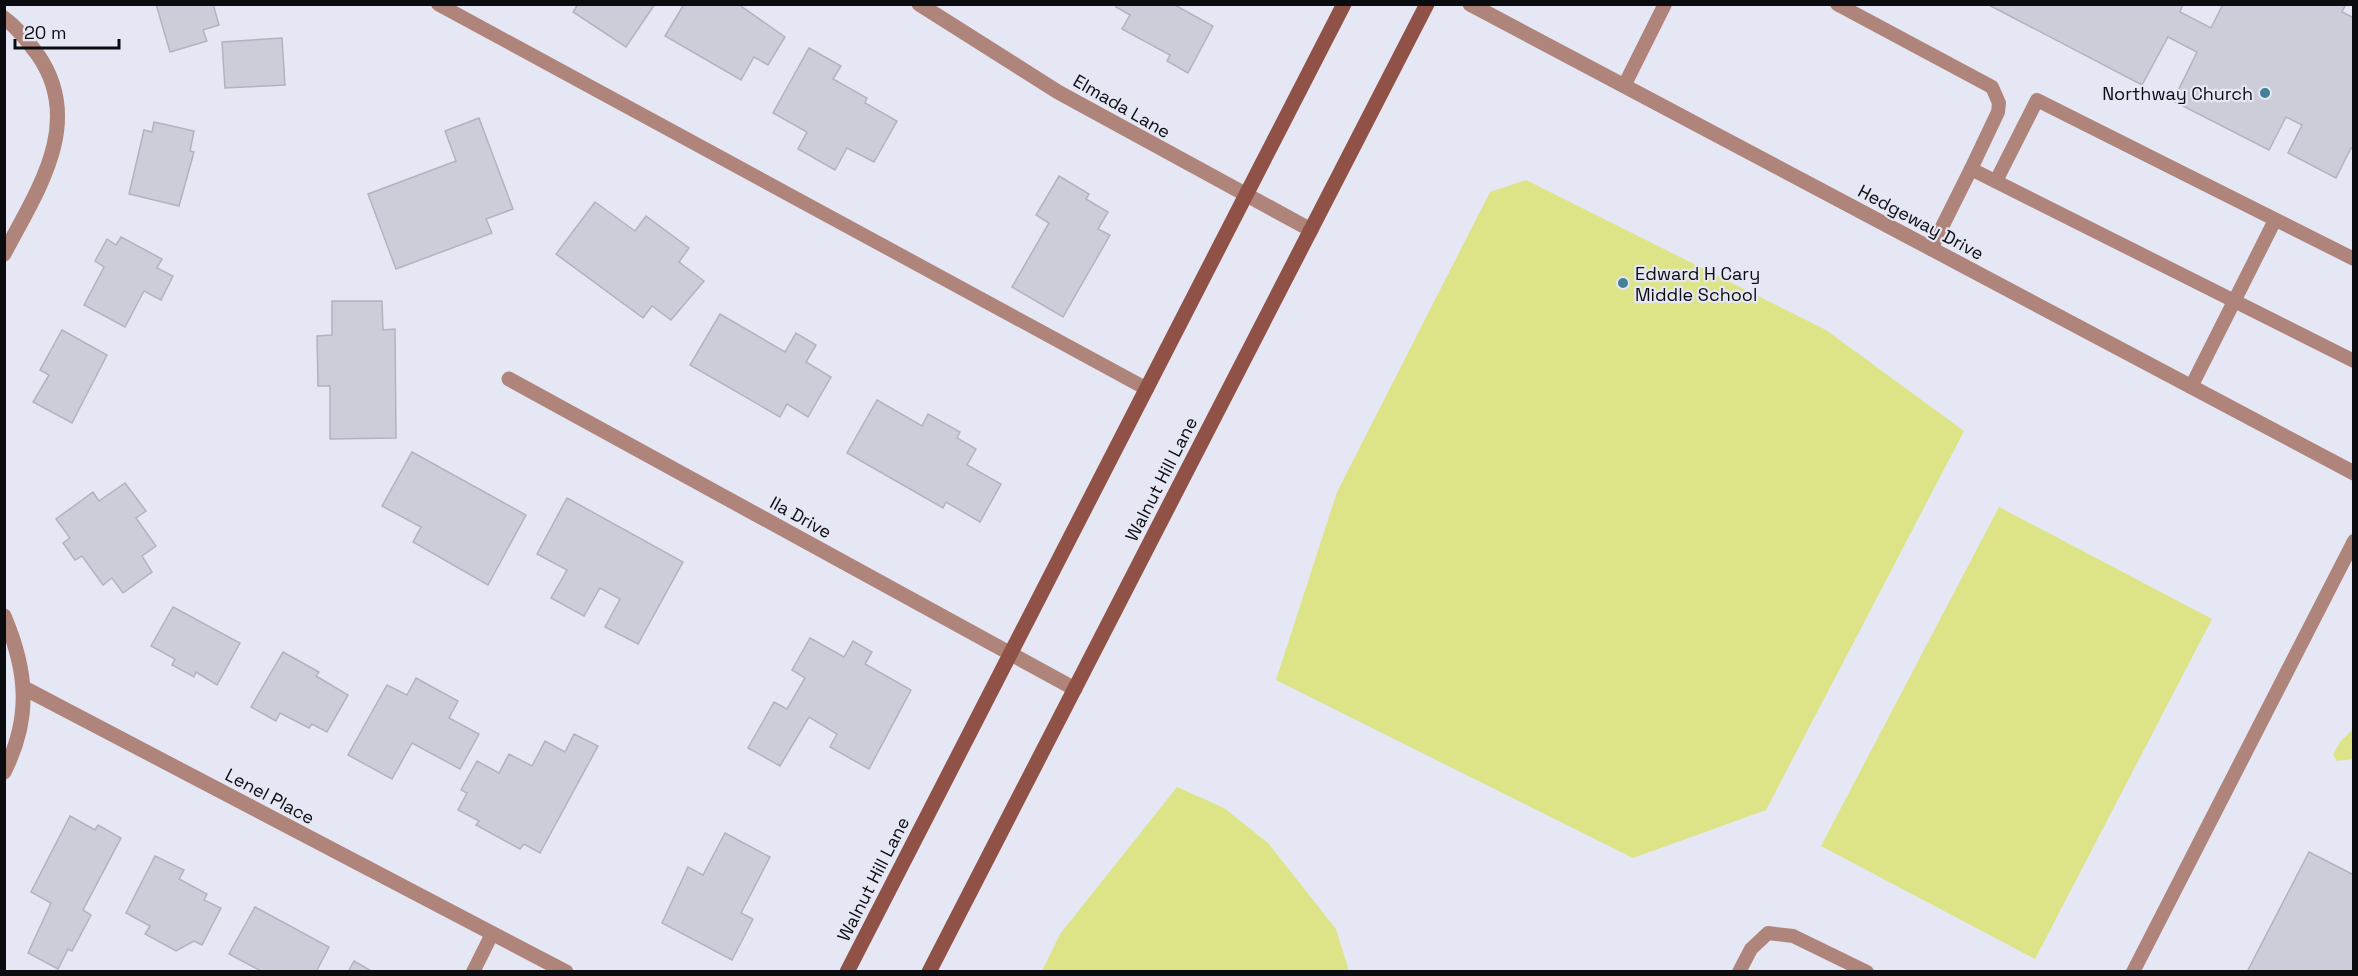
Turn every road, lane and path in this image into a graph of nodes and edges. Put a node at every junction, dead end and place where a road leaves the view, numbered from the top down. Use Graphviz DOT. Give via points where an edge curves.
graph roads {
  1 [pos="438,4"];
  2 [pos="919,4"];
  3 [pos="1344,4"];
  4 [pos="1427,4"];
  5 [pos="1470,4"];
  6 [pos="1837,4"];
  7 [pos="1664,5"];
  8 [pos="4,18"];
  9 [pos="1624,86"];
  10 [pos="1971,169"];
  11 [pos="1996,181"];
  12 [pos="1246,196"];
  13 [pos="2275,220"];
  14 [pos="1311,230"];
  15 [pos="1931,249"];
  16 [pos="4,254"];
  17 [pos="2354,259"];
  18 [pos="2234,301"];
  19 [pos="2354,361"];
  20 [pos="509,379"];
  21 [pos="2191,387"];
  22 [pos="1147,388"];
  23 [pos="2354,473"];
  24 [pos="2354,541"];
  25 [pos="4,616"];
  26 [pos="1011,654"];
  27 [pos="24,688"];
  28 [pos="1075,689"];
  29 [pos="4,772"];
  30 [pos="492,934"];
  31 [pos="472,972"];
  32 [pos="566,972"];
  33 [pos="848,972"];
  34 [pos="929,972"];
  35 [pos="1739,972"];
  36 [pos="1867,972"];
  37 [pos="2133,972"];
  1 -- 22 [label="lane"];
  2 -- 12 [label="street, Elmada Lane" via="1058,92"];
  3 -- 12 [label="main road, Walnut Hill Lane"];
  4 -- 14 [label="main road, Walnut Hill Lane"];
  5 -- 9 [label="street, Hedgeway Drive"];
  6 -- 10 [label="lane" via="1992,87 1999,103 1998,112"];
  7 -- 9 [label="lane"];
  8 -- 16 [label="street" via="50,73 59,112 54,149"];
  9 -- 15 [label="street, Hedgeway Drive"];
  10 -- 11 [label="lane"];
  10 -- 15 [label="lane"];
  11 -- 13 [label="lane" via="2037,100"];
  11 -- 18 [label="lane"];
  12 -- 14 [label="street, Elmada Lane"];
  12 -- 22 [label="main road, Walnut Hill Lane"];
  13 -- 17 [label="lane"];
  13 -- 18 [label="lane"];
  14 -- 28 [label="main road, Walnut Hill Lane"];
  15 -- 21 [label="street, Hedgeway Drive"];
  18 -- 19 [label="lane"];
  18 -- 21 [label="lane"];
  20 -- 26 [label="street, Ila Drive"];
  21 -- 23 [label="street, Hedgeway Drive"];
  22 -- 26 [label="main road, Walnut Hill Lane"];
  24 -- 37 [label="lane"];
  25 -- 27 [label="street" via="20,656"];
  26 -- 28 [label="street, Ila Drive"];
  26 -- 33 [label="main road, Walnut Hill Lane"];
  27 -- 29 [label="street" via="21,725"];
  27 -- 30 [label="street, Lenel Place"];
  28 -- 34 [label="main road, Walnut Hill Lane"];
  30 -- 31 [label="lane"];
  30 -- 32 [label="street, Lenel Place"];
  35 -- 36 [label="lane" via="1751,949 1768,933 1793,936"];
}
